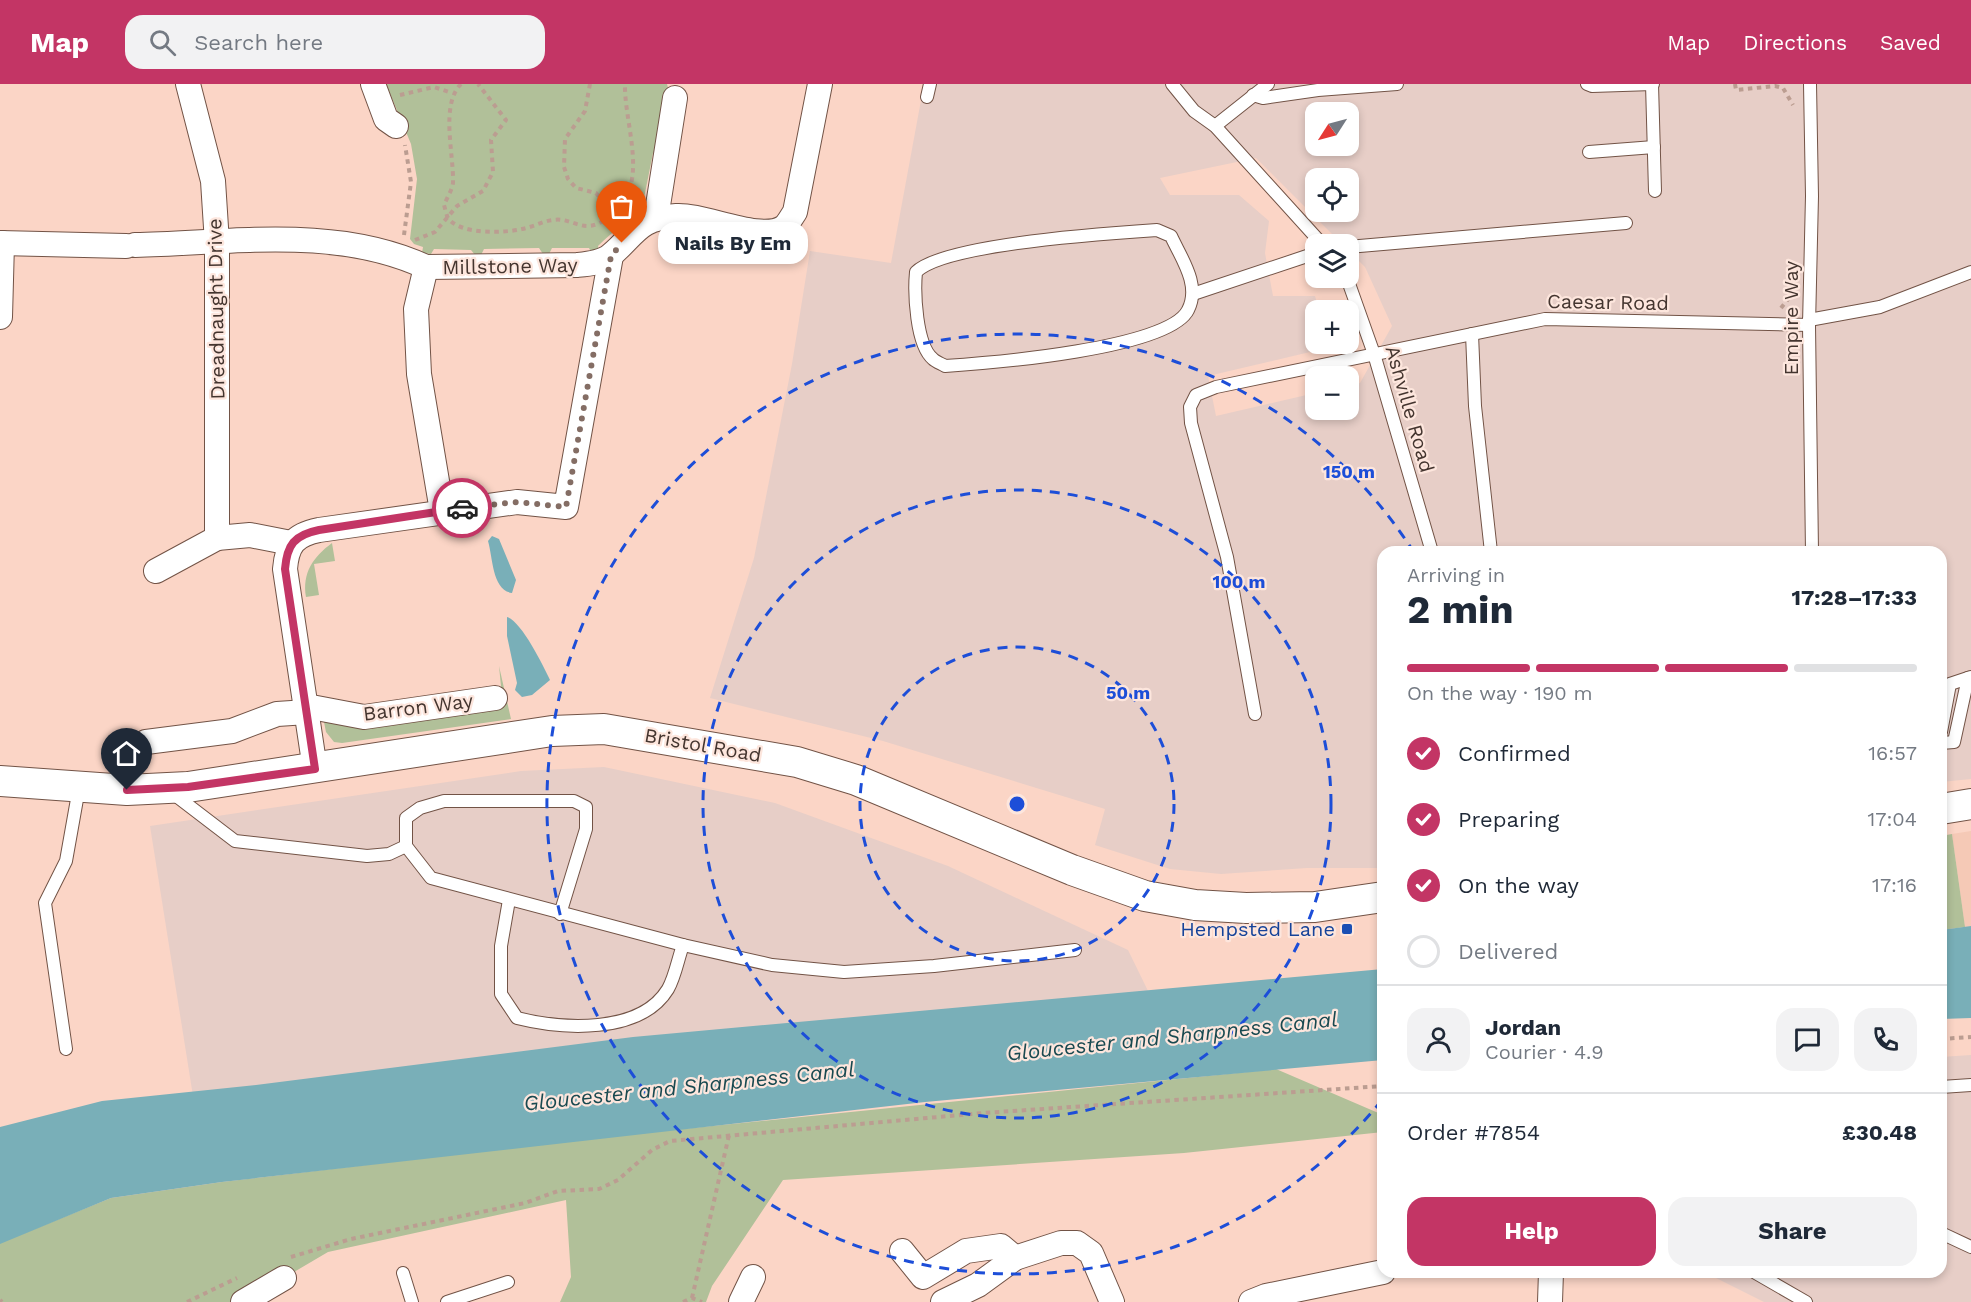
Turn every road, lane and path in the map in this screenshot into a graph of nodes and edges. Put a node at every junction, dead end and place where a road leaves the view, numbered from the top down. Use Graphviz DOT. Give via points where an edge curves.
graph roads {
  1 [pos="188,84"];
  2 [pos="461,84"];
  3 [pos="478,84"];
  4 [pos="590,84"];
  5 [pos="625,84"];
  6 [pos="820,84"];
  7 [pos="930,84"];
  8 [pos="1172,84"];
  9 [pos="1397,84"];
  10 [pos="1587,84"];
  11 [pos="1653,84"];
  12 [pos="1735,84"];
  13 [pos="1810,84"];
  14 [pos="1266,85"];
  15 [pos="376,92"];
  16 [pos="452,93"];
  17 [pos="1253,95"];
  18 [pos="927,97"];
  19 [pos="675,98"];
  20 [pos="1793,113"];
  21 [pos="396,126"];
  22 [pos="1215,126"];
  23 [pos="1654,147"];
  24 [pos="408,152"];
  25 [pos="1589,152"];
  26 [pos="1655,191"];
  27 [pos="613,214"];
  28 [pos="448,218"];
  29 [pos="656,218"];
  30 [pos="1626,223"];
  31 [pos="1313,234"];
  32 [pos="1,243"];
  33 [pos="217,243"];
  34 [pos="1359,246"];
  35 [pos="401,250"];
  36 [pos="611,256"];
  37 [pos="1305,257"];
  38 [pos="426,267"];
  39 [pos="1971,272"];
  40 [pos="1795,284"];
  41 [pos="1351,288"];
  42 [pos="1192,294"];
  43 [pos="1773,312"];
  44 [pos="0,317"];
  45 [pos="1809,322"];
  46 [pos="1472,334"];
  47 [pos="1374,354"];
  48 [pos="442,511"];
  49 [pos="217,538"];
  50 [pos="291,543"];
  51 [pos="1430,546"];
  52 [pos="1490,546"];
  53 [pos="1812,546"];
  54 [pos="156,571"];
  55 [pos="1969,678"];
  56 [pos="495,698"];
  57 [pos="1947,700"];
  58 [pos="306,709"];
  59 [pos="1255,714"];
  60 [pos="147,742"];
  61 [pos="1947,743"];
  62 [pos="315,769"];
  63 [pos="0,781"];
  64 [pos="80,786"];
  65 [pos="166,788"];
  66 [pos="1971,804"];
  67 [pos="1947,807"];
  68 [pos="406,846"];
  69 [pos="1377,898"];
  70 [pos="508,900"];
  71 [pos="560,914"];
  72 [pos="683,945"];
  73 [pos="1075,950"];
  74 [pos="1971,1036"];
  75 [pos="1947,1038"];
  76 [pos="66,1049"];
  77 [pos="1971,1085"];
  78 [pos="1377,1086"];
  79 [pos="1947,1087"];
  80 [pos="729,1135"];
  81 [pos="1947,1236"];
  82 [pos="1971,1247"];
  83 [pos="902,1251"];
  84 [pos="1015,1258"];
  85 [pos="286,1268"];
  86 [pos="403,1273"];
  87 [pos="1377,1273"];
  88 [pos="240,1277"];
  89 [pos="753,1277"];
  90 [pos="1551,1278"];
  91 [pos="1764,1278"];
  92 [pos="508,1282"];
  93 [pos="692,1298"];
  94 [pos="187,1302"];
  95 [pos="243,1302"];
  96 [pos="412,1302"];
  97 [pos="447,1302"];
  98 [pos="683,1302"];
  99 [pos="702,1302"];
  100 [pos="741,1302"];
  101 [pos="943,1302"];
  102 [pos="1112,1302"];
  103 [pos="1251,1302"];
  104 [pos="1550,1302"];
  105 [pos="1806,1302"];
  1 -- 33 [label="street, Dreadnaught Drive" via="213,181"];
  2 -- 16 [label="path"];
  3 -- 28 [label="path" via="506,120 490,141 493,172 483,191 457,206"];
  4 -- 27 [label="path" via="585,111 566,139 564,168 576,188 596,193"];
  5 -- 27 [label="path" via="634,166 627,194"];
  6 -- 29 [label="street" via="803,182 795,212 784,227 766,233 679,216"];
  7 -- 18 [label="lane"];
  8 -- 22 [label="lane" via="1194,111"];
  9 -- 17 [label="lane" via="1263,98"];
  10 -- 11 [label="lane"];
  11 -- 23 [label="lane"];
  12 -- 20 [label="path" via="1736,90 1783,88 1792,102"];
  13 -- 45 [label="lane, Empire Way"];
  14 -- 17 [label="lane"];
  15 -- 16 [label="path" via="434,87"];
  15 -- 21 [label="street" via="386,119"];
  16 -- 28 [label="path" via="449,106 453,185 444,205"];
  17 -- 22 [label="lane"];
  19 -- 29 [label="street"];
  22 -- 31 [label="lane"];
  23 -- 25 [label="lane"];
  23 -- 26 [label="lane"];
  24 -- 35 [label="path" via="411,182"];
  27 -- 28 [label="path" via="596,225 553,220 498,232 474,230"];
  28 -- 35 [label="path" via="435,232"];
  29 -- 36 [label="street, Millstone Way" via="638,228"];
  30 -- 34 [label="lane"];
  32 -- 33 [label="street, Millstone Way"];
  32 -- 44 [label="street"];
  33 -- 35 [label="street, Millstone Way" via="311,240"];
  33 -- 49 [label="street, Dreadnaught Drive"];
  35 -- 38 [label="street, Millstone Way"];
  36 -- 38 [label="street, Millstone Way" via="577,266"];
  36 -- 48 [label="street" via="566,507 517,502"];
  37 -- 42 [label="lane"];
  38 -- 48 [label="street" via="416,309 419,374"];
  39 -- 45 [label="lane, Caesar Road" via="1880,307"];
  40 -- 43 [label="path" via="1790,299"];
  41 -- 47 [label="lane, Ashville Road"];
  42 -- 42 [label="lane" via="1188,310 1177,324 1137,338 1094,348 945,366 931,359 913,299 916,272 922,266 955,255 1034,241 1156,230 1171,236 1190,275"];
  45 -- 46 [label="lane, Caesar Road" via="1545,319"];
  45 -- 53 [label="lane, Empire Way"];
  46 -- 47 [label="lane, Caesar Road"];
  46 -- 52 [label="lane" via="1475,406"];
  47 -- 51 [label="lane, Ashville Road"];
  47 -- 59 [label="lane, Caesar Road" via="1216,387 1196,395 1191,407 1191,423 1227,557"];
  48 -- 50 [label="street" via="302,533"];
  49 -- 50 [label="street" via="250,535"];
  49 -- 54 [label="street"];
  50 -- 58 [label="street" via="285,569"];
  55 -- 57 [label="lane" via="1950,684"];
  55 -- 61 [label="lane" via="1954,742"];
  56 -- 58 [label="street, Barron Way" via="364,717"];
  58 -- 60 [label="street, Barron Way" via="277,714 232,731"];
  58 -- 62 [label="street"];
  62 -- 65 [label="street, Bristol Road"];
  62 -- 69 [label="street, Bristol Road" via="552,731 604,729 797,762 866,784 1072,870 1145,896 1195,905 1246,908 1315,907"];
  63 -- 64 [label="street, Bristol Road"];
  64 -- 65 [label="street, Bristol Road"];
  64 -- 76 [label="lane" via="66,861 45,903"];
  65 -- 68 [label="lane" via="235,841 367,856 389,854"];
  66 -- 67 [label="street"];
  68 -- 70 [label="lane" via="431,878"];
  68 -- 71 [label="lane" via="406,818 420,808 444,801 574,801 586,807 586,829"];
  70 -- 71 [label="lane"];
  70 -- 72 [label="lane" via="501,946 501,994 517,1018 615,1024 636,1018 668,990"];
  71 -- 72 [label="lane"];
  72 -- 73 [label="lane" via="772,965 844,972"];
  74 -- 75 [label="path"];
  77 -- 79 [label="lane"];
  78 -- 80 [label="path"];
  80 -- 85 [label="path" via="670,1141 652,1150 618,1180 599,1189 558,1191 525,1203 351,1239"];
  80 -- 93 [label="path"];
  81 -- 82 [label="lane"];
  83 -- 84 [label="street" via="923,1277 966,1251 1001,1246"];
  84 -- 101 [label="street" via="978,1285"];
  84 -- 102 [label="street" via="1061,1243 1077,1243 1091,1253"];
  85 -- 95 [label="street"];
  86 -- 96 [label="lane"];
  87 -- 103 [label="street"];
  88 -- 94 [label="path"];
  89 -- 100 [label="street"];
  90 -- 104 [label="street"];
  91 -- 105 [label="lane"];
  92 -- 97 [label="lane"];
  93 -- 98 [label="path"];
  93 -- 99 [label="path"];
}
